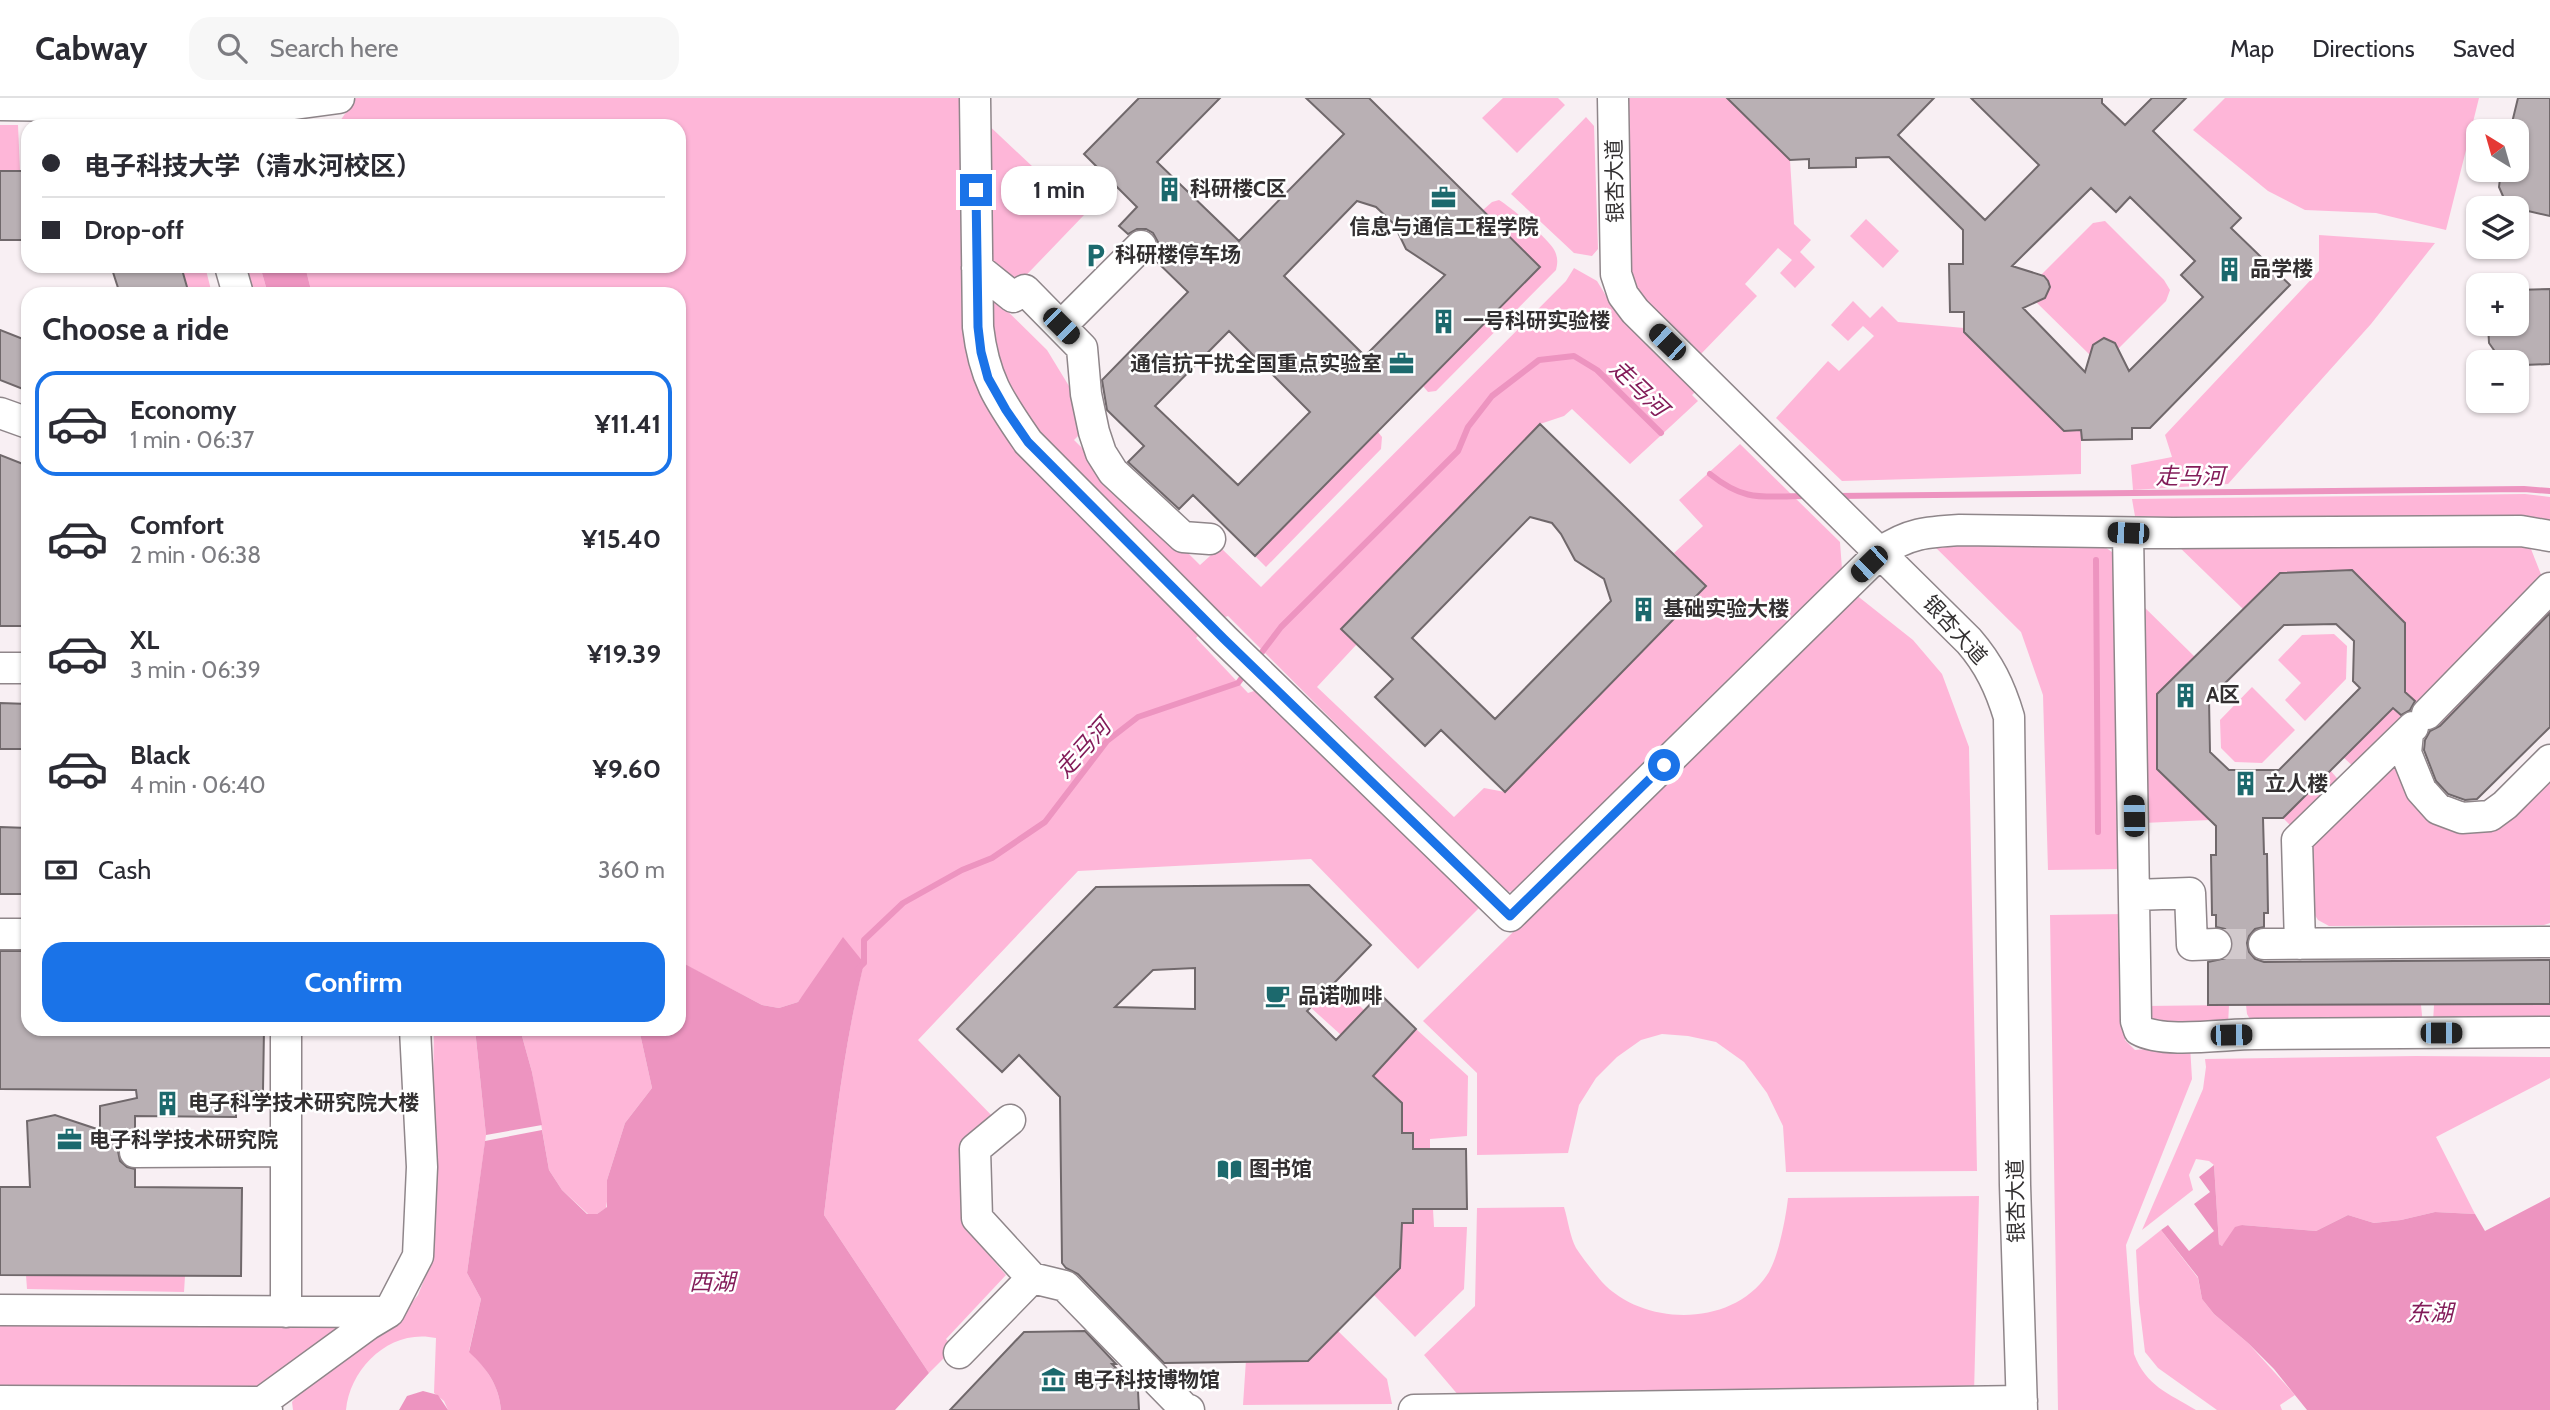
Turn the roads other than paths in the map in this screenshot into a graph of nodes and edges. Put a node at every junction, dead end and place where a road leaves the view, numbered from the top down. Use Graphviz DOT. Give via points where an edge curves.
graph roads {
  1 [pos="339,98"];
  2 [pos="975,98"];
  3 [pos="1613,98"];
  4 [pos="304,101"];
  5 [pos="0,105"];
  6 [pos="192,110"];
  7 [pos="1141,246"];
  8 [pos="977,268"];
  9 [pos="1061,326"];
  10 [pos="0,413"];
  11 [pos="21,420"];
  12 [pos="2128,533"];
  13 [pos="2550,536"];
  14 [pos="1210,539"];
  15 [pos="1881,552"];
  16 [pos="2550,588"];
  17 [pos="0,668"];
  18 [pos="21,668"];
  19 [pos="2416,725"];
  20 [pos="2550,760"];
  21 [pos="2135,895"];
  22 [pos="0,934"];
  23 [pos="21,934"];
  24 [pos="2550,942"];
  25 [pos="2216,944"];
  26 [pos="2264,944"];
  27 [pos="2300,944"];
  28 [pos="2550,1032"];
  29 [pos="286,1036"];
  30 [pos="415,1036"];
  31 [pos="1010,1120"];
  32 [pos="285,1151"];
  33 [pos="135,1152"];
  34 [pos="1031,1278"];
  35 [pos="0,1310"];
  36 [pos="286,1312"];
  37 [pos="389,1312"];
  38 [pos="959,1353"];
  39 [pos="0,1401"];
  40 [pos="265,1406"];
  41 [pos="2022,1406"];
  42 [pos="1189,1410"];
  43 [pos="1415,1410"];
  1 -- 4 [label="street"];
  2 -- 8 [label="street"];
  3 -- 15 [label="street, 银杏大道" via="1616,274 1623,295"];
  4 -- 6 [label="street"];
  5 -- 6 [label="street"];
  7 -- 9 [label="street"];
  8 -- 9 [label="street" via="1013,297 1025,290"];
  8 -- 15 [label="street" via="981,352 988,378 1028,442 1510,916"];
  9 -- 14 [label="street" via="1082,348 1094,432 1113,472 1183,537"];
  10 -- 11 [label="street"];
  12 -- 13 [label="street" via="2521,531"];
  12 -- 15 [label="street" via="1928,532 1908,536"];
  12 -- 21 [label="street"];
  15 -- 41 [label="street, 银杏大道" via="1985,659 2008,717"];
  16 -- 19 [label="street"];
  17 -- 18 [label="street"];
  19 -- 20 [label="street" via="2406,752 2421,790 2438,809 2462,818 2490,816"];
  19 -- 27 [label="street" via="2297,840"];
  21 -- 25 [label="street" via="2190,894 2192,945"];
  21 -- 28 [label="street" via="2136,1021 2139,1030 2148,1035"];
  22 -- 23 [label="street"];
  24 -- 27 [label="street"];
  26 -- 27 [label="street"];
  29 -- 32 [label="street"];
  30 -- 37 [label="street" via="422,1167 418,1256"];
  31 -- 34 [label="street" via="975,1149 977,1218"];
  32 -- 33 [label="street"];
  32 -- 36 [label="street"];
  34 -- 38 [label="street"];
  34 -- 42 [label="street" via="1065,1286"];
  35 -- 36 [label="street"];
  36 -- 37 [label="street"];
  37 -- 40 [label="street"];
  39 -- 40 [label="street"];
  41 -- 43 [label="street"];
}
